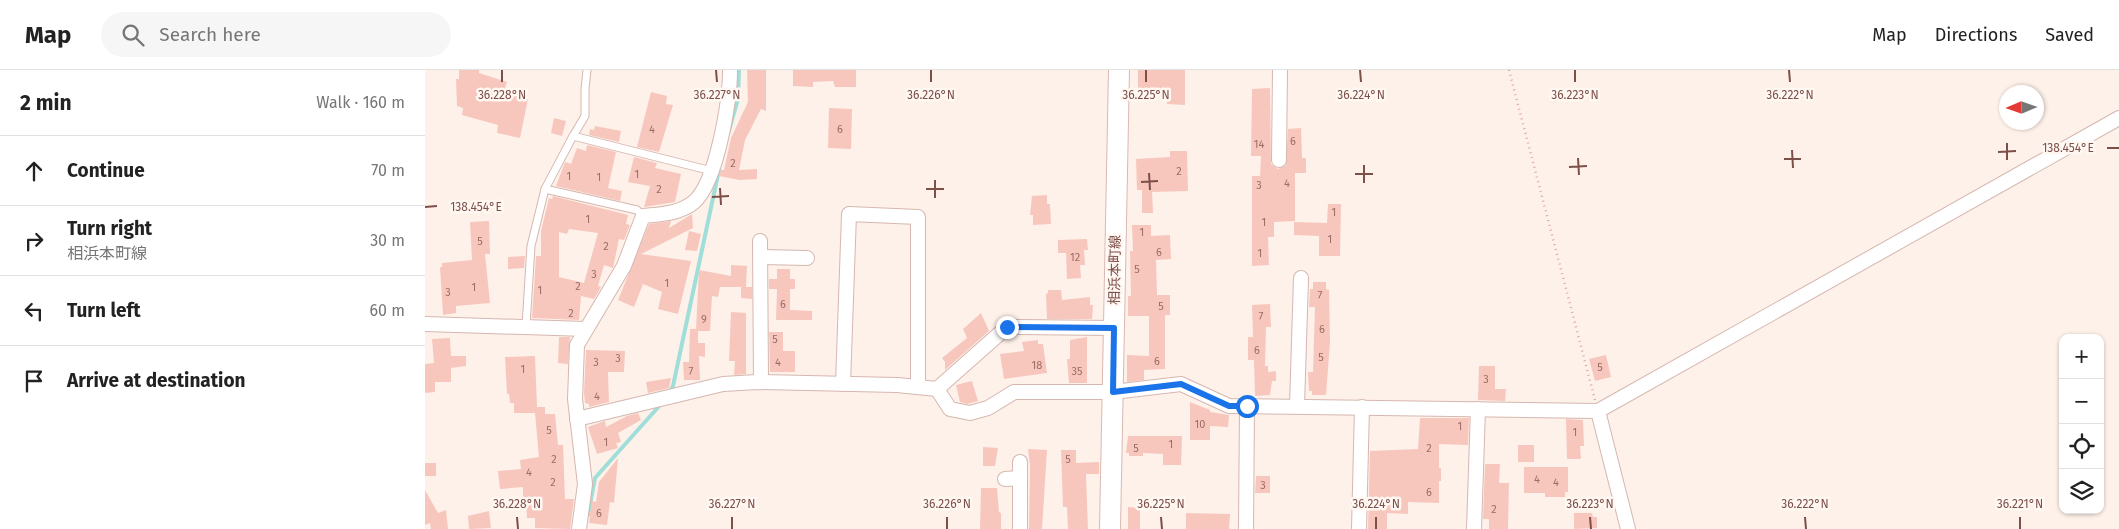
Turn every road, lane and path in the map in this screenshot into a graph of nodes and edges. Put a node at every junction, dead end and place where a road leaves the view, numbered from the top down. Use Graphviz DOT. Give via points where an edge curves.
graph roads {
  1 [pos="587,70"];
  2 [pos="730,70"];
  3 [pos="1119,70"];
  4 [pos="1280,70"];
  5 [pos="1509,70"];
  6 [pos="2119,118"];
  7 [pos="573,136"];
  8 [pos="1279,160"];
  9 [pos="712,171"];
  10 [pos="545,189"];
  11 [pos="643,216"];
  12 [pos="761,241"];
  13 [pos="761,257"];
  14 [pos="807,258"];
  15 [pos="1301,278"];
  16 [pos="425,324"];
  17 [pos="527,326"];
  18 [pos="1114,328"];
  19 [pos="586,329"];
  20 [pos="761,382"];
  21 [pos="843,384"];
  22 [pos="918,387"];
  23 [pos="937,389"];
  24 [pos="1113,392"];
  25 [pos="1247,406"];
  26 [pos="1297,406"];
  27 [pos="1362,407"];
  28 [pos="1478,409"];
  29 [pos="1598,411"];
  30 [pos="577,419"];
  31 [pos="1020,462"];
  32 [pos="1020,478"];
  33 [pos="1005,479"];
  34 [pos="579,529"];
  35 [pos="1019,529"];
  36 [pos="1110,529"];
  37 [pos="1246,529"];
  38 [pos="1359,529"];
  39 [pos="1474,529"];
  40 [pos="1628,529"];
  1 -- 7 [label="lane" via="585,116"];
  2 -- 9 [label="street" via="730,97"];
  3 -- 18 [label="main road, 相浜本町線"];
  4 -- 8 [label="street"];
  5 -- 29 [label="path"];
  6 -- 29 [label="street"];
  7 -- 9 [label="lane"];
  7 -- 10 [label="lane"];
  9 -- 11 [label="street" via="707,186 694,202 674,212"];
  10 -- 11 [label="lane" via="637,210"];
  10 -- 17 [label="lane" via="531,246"];
  11 -- 19 [label="street" via="624,266"];
  12 -- 13 [label="street"];
  13 -- 14 [label="street"];
  13 -- 20 [label="street"];
  15 -- 26 [label="street"];
  16 -- 17 [label="street"];
  17 -- 19 [label="street"];
  18 -- 23 [label="street" via="1007,327"];
  18 -- 24 [label="main road, 相浜本町線"];
  19 -- 30 [label="street" via="577,345"];
  20 -- 21 [label="street"];
  20 -- 30 [label="street" via="714,386"];
  21 -- 22 [label="street"];
  21 -- 22 [label="street" via="849,214 919,218"];
  22 -- 23 [label="street"];
  23 -- 24 [label="street" via="950,409 969,413 988,408 1014,392"];
  24 -- 25 [label="street" via="1181,384 1229,406"];
  24 -- 36 [label="main road, 相浜本町線"];
  25 -- 26 [label="street"];
  25 -- 37 [label="street"];
  26 -- 27 [label="street"];
  27 -- 28 [label="street"];
  27 -- 38 [label="street"];
  28 -- 29 [label="street"];
  28 -- 39 [label="street"];
  29 -- 40 [label="street"];
  30 -- 34 [label="street" via="585,484"];
  31 -- 32 [label="street"];
  32 -- 33 [label="street"];
  32 -- 35 [label="street"];
}
